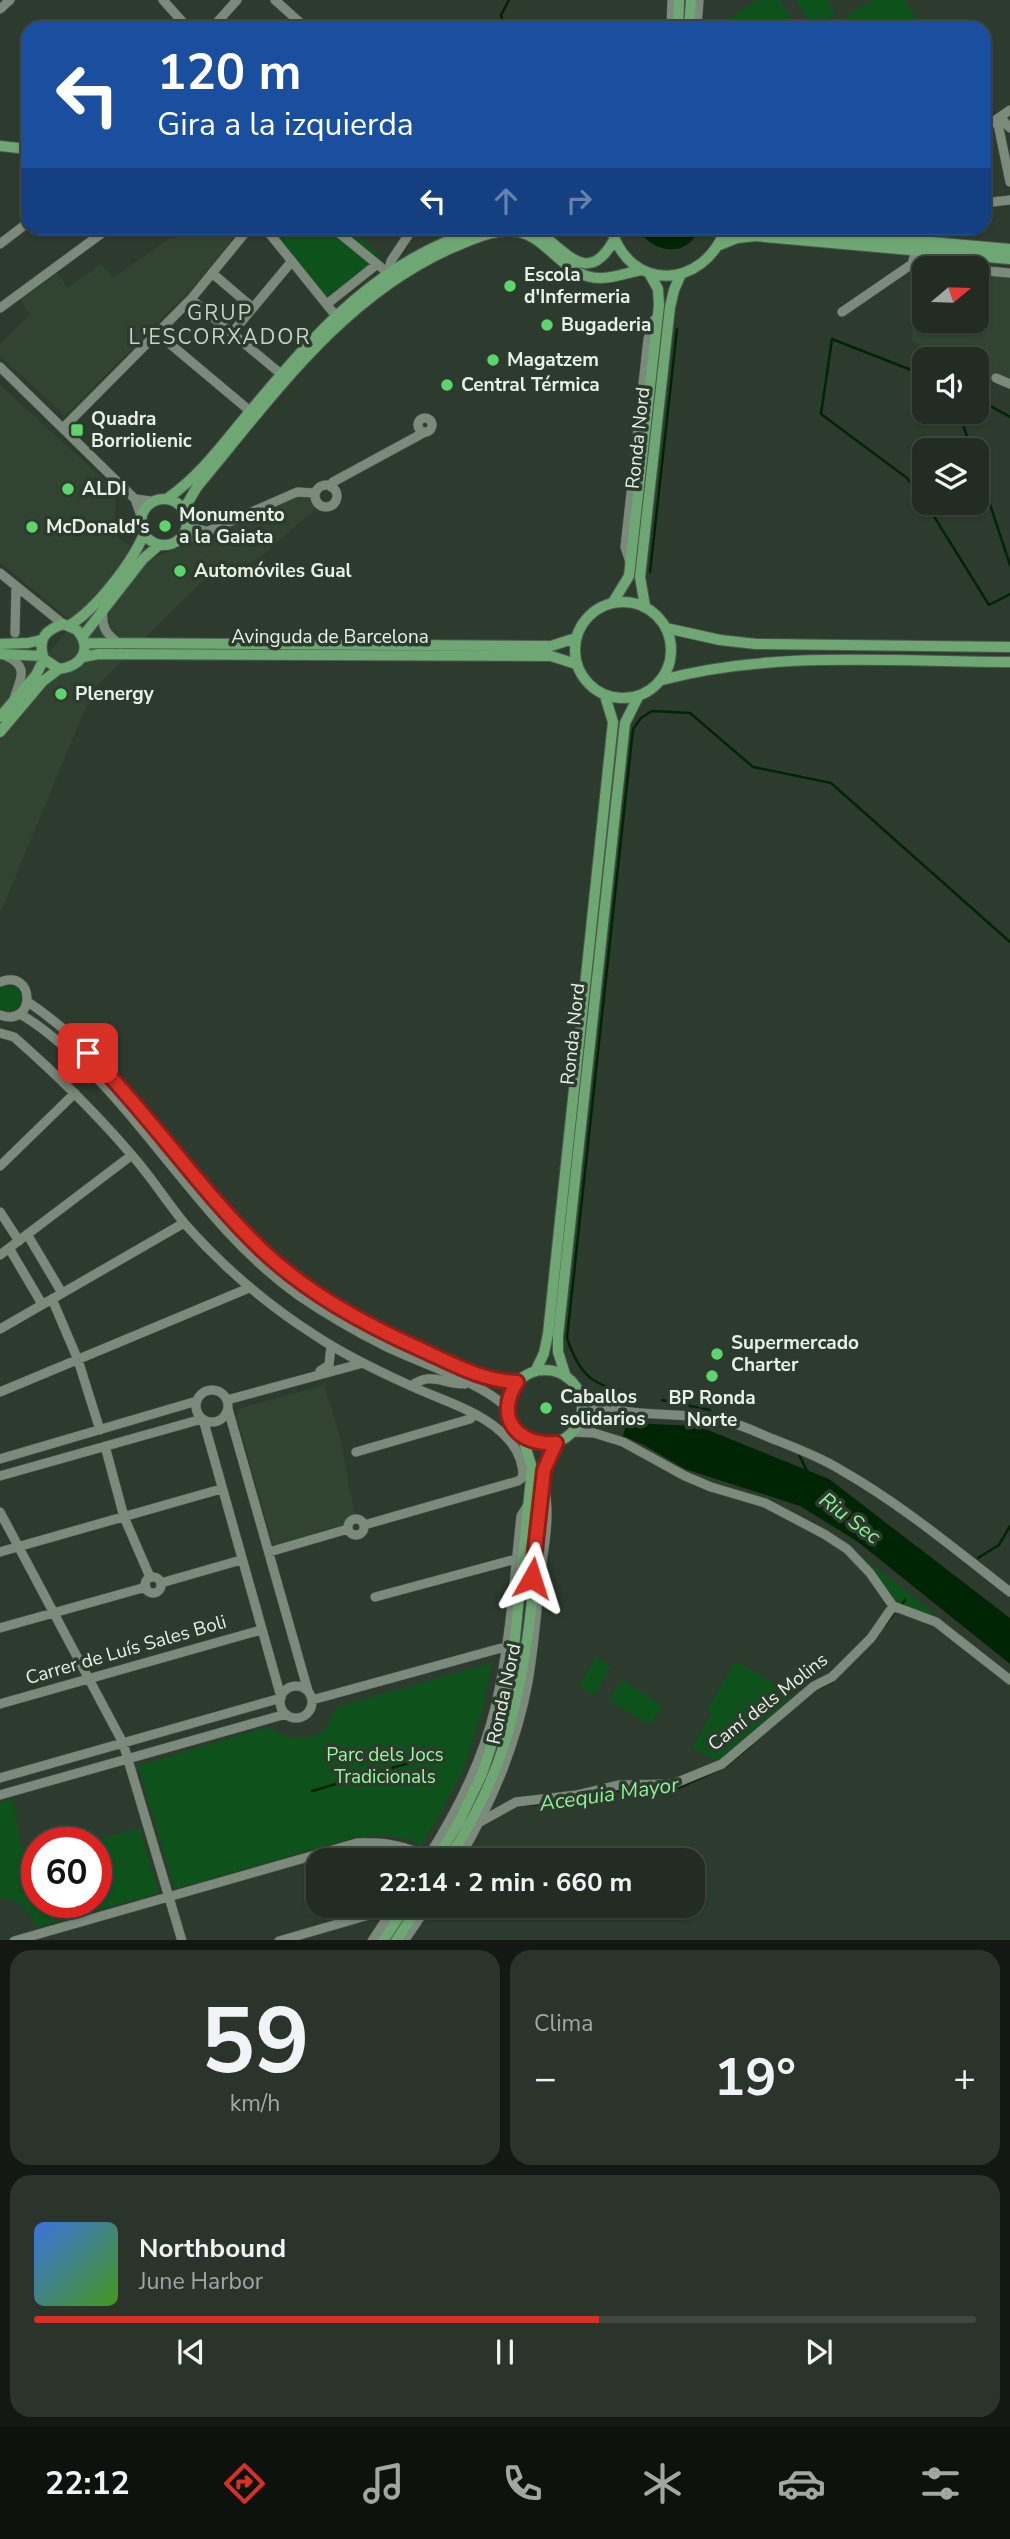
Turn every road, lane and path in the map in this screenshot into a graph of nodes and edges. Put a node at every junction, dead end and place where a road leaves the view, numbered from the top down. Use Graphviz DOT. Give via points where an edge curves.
graph roads {
  1 [pos="10,0"];
  2 [pos="163,0"];
  3 [pos="237,0"];
  4 [pos="275,0"];
  5 [pos="672,0"];
  6 [pos="680,0"];
  7 [pos="707,0"];
  8 [pos="696,3"];
  9 [pos="0,9"];
  10 [pos="182,21"];
  11 [pos="218,21"];
  12 [pos="298,21"];
  13 [pos="672,21"];
  14 [pos="674,21"];
  15 [pos="691,21"];
  16 [pos="697,21"];
  17 [pos="1010,110"];
  18 [pos="998,118"];
  19 [pos="991,123"];
  20 [pos="1010,128"];
  21 [pos="0,146"];
  22 [pos="21,148"];
  23 [pos="1010,182"];
  24 [pos="1010,200"];
  25 [pos="991,202"];
  26 [pos="21,228"];
  27 [pos="99,235"];
  28 [pos="243,235"];
  29 [pos="271,235"];
  30 [pos="341,235"];
  31 [pos="408,235"];
  32 [pos="465,235"];
  33 [pos="489,235"];
  34 [pos="526,235"];
  35 [pos="545,235"];
  36 [pos="613,235"];
  37 [pos="724,235"];
  38 [pos="872,235"];
  39 [pos="891,235"];
  40 [pos="888,237"];
  41 [pos="614,240"];
  42 [pos="0,244"];
  43 [pos="720,245"];
  44 [pos="1010,249"];
  45 [pos="916,250"];
  46 [pos="976,256"];
  47 [pos="989,257"];
  48 [pos="1010,259"];
  49 [pos="292,261"];
  50 [pos="376,265"];
  51 [pos="645,271"];
  52 [pos="989,271"];
  53 [pos="212,273"];
  54 [pos="388,273"];
  55 [pos="1010,273"];
  56 [pos="681,274"];
  57 [pos="191,299"];
  58 [pos="327,304"];
  59 [pos="0,308"];
  60 [pos="253,308"];
  61 [pos="842,312"];
  62 [pos="336,316"];
  63 [pos="158,333"];
  64 [pos="232,333"];
  65 [pos="0,367"];
  66 [pos="281,374"];
  67 [pos="996,377"];
  68 [pos="1010,384"];
  69 [pos="250,411"];
  70 [pos="62,429"];
  71 [pos="422,430"];
  72 [pos="331,487"];
  73 [pos="315,493"];
  74 [pos="168,498"];
  75 [pos="135,499"];
  76 [pos="151,501"];
  77 [pos="184,509"];
  78 [pos="141,516"];
  79 [pos="187,527"];
  80 [pos="208,531"];
  81 [pos="144,534"];
  82 [pos="171,544"];
  83 [pos="159,545"];
  84 [pos="0,573"];
  85 [pos="16,586"];
  86 [pos="613,602"];
  87 [pos="645,607"];
  88 [pos="103,609"];
  89 [pos="44,611"];
  90 [pos="66,625"];
  91 [pos="666,628"];
  92 [pos="48,630"];
  93 [pos="15,633"];
  94 [pos="576,638"];
  95 [pos="41,640"];
  96 [pos="84,640"];
  97 [pos="121,645"];
  98 [pos="1010,647"];
  99 [pos="1,650"];
  100 [pos="83,657"];
  101 [pos="43,658"];
  102 [pos="1010,662"];
  103 [pos="576,664"];
  104 [pos="59,669"];
  105 [pos="662,680"];
  106 [pos="605,696"];
  107 [pos="638,697"];
  108 [pos="14,700"];
  109 [pos="0,717"];
  110 [pos="0,732"];
  111 [pos="1,980"];
  112 [pos="27,1002"];
  113 [pos="7,1016"];
  114 [pos="0,1033"];
  115 [pos="14,1037"];
  116 [pos="75,1093"];
  117 [pos="132,1155"];
  118 [pos="0,1166"];
  119 [pos="0,1212"];
  120 [pos="184,1223"];
  121 [pos="23,1238"];
  122 [pos="9,1248"];
  123 [pos="0,1255"];
  124 [pos="249,1288"];
  125 [pos="62,1293"];
  126 [pos="52,1299"];
  127 [pos="42,1304"];
  128 [pos="0,1329"];
  129 [pos="331,1346"];
  130 [pos="349,1356"];
  131 [pos="78,1360"];
  132 [pos="363,1363"];
  133 [pos="329,1365"];
  134 [pos="342,1368"];
  135 [pos="536,1370"];
  136 [pos="316,1374"];
  137 [pos="566,1377"];
  138 [pos="517,1382"];
  139 [pos="469,1384"];
  140 [pos="411,1386"];
  141 [pos="0,1392"];
  142 [pos="581,1399"];
  143 [pos="197,1401"];
  144 [pos="228,1405"];
  145 [pos="507,1408"];
  146 [pos="601,1408"];
  147 [pos="475,1414"];
  148 [pos="580,1417"];
  149 [pos="202,1419"];
  150 [pos="100,1430"];
  151 [pos="572,1432"];
  152 [pos="594,1433"];
  153 [pos="522,1436"];
  154 [pos="556,1443"];
  155 [pos="105,1446"];
  156 [pos="356,1451"];
  157 [pos="0,1459"];
  158 [pos="0,1476"];
  159 [pos="543,1482"];
  160 [pos="221,1489"];
  161 [pos="529,1504"];
  162 [pos="0,1511"];
  163 [pos="124,1517"];
  164 [pos="19,1547"];
  165 [pos="0,1552"];
  166 [pos="269,1552"];
  167 [pos="516,1559"];
  168 [pos="241,1560"];
  169 [pos="148,1582"];
  170 [pos="161,1583"];
  171 [pos="1010,1592"];
  172 [pos="375,1597"];
  173 [pos="893,1606"];
  174 [pos="54,1613"];
  175 [pos="0,1628"];
  176 [pos="261,1630"];
  177 [pos="506,1647"];
  178 [pos="89,1679"];
  179 [pos="1010,1680"];
  180 [pos="310,1696"];
  181 [pos="281,1697"];
  182 [pos="0,1704"];
  183 [pos="286,1714"];
  184 [pos="122,1743"];
  185 [pos="128,1759"];
  186 [pos="0,1778"];
  187 [pos="0,1795"];
  188 [pos="480,1822"];
  189 [pos="340,1848"];
  190 [pos="406,1848"];
  191 [pos="436,1848"];
  192 [pos="439,1848"];
  193 [pos="456,1848"];
  194 [pos="465,1848"];
  195 [pos="306,1858"];
  196 [pos="169,1897"];
  197 [pos="358,1918"];
  198 [pos="387,1918"];
  199 [pos="398,1918"];
  200 [pos="411,1918"];
  201 [pos="420,1918"];
  202 [pos="18,1940"];
  203 [pos="182,1940"];
  204 [pos="282,1940"];
  205 [pos="373,1940"];
  206 [pos="384,1940"];
  207 [pos="397,1940"];
  208 [pos="405,1940"];
  1 -- 9 [label="street"];
  2 -- 10 [label="street"];
  3 -- 11 [label="street"];
  4 -- 12 [label="street"];
  5 -- 13 [label="street"];
  6 -- 14 [label="main road"];
  7 -- 8 [label="street"];
  8 -- 15 [label="main road"];
  8 -- 16 [label="street"];
  17 -- 18 [label="street"];
  18 -- 19 [label="street"];
  18 -- 20 [label="street"];
  18 -- 23 [label="street"];
  21 -- 22 [label="main road"];
  24 -- 25 [label="street"];
  26 -- 42 [label="street"];
  27 -- 59 [label="street"];
  28 -- 53 [label="street"];
  29 -- 49 [label="street"];
  30 -- 50 [label="street"];
  31 -- 54 [label="street"];
  32 -- 54 [label="main road"];
  33 -- 77 [label="main road" via="437,254 374,292 327,335 197,487"];
  34 -- 51 [label="main road" via="577,273 600,278"];
  35 -- 41 [label="main road" via="568,257 593,264"];
  36 -- 41 [label="main road"];
  37 -- 43 [label="main road"];
  38 -- 40 [label="main road"];
  39 -- 40 [label="street"];
  40 -- 44 [label="main road"];
  41 -- 51 [label="main road" via="625,257"];
  43 -- 45 [label="main road" via="755,236"];
  43 -- 56 [label="main road" via="704,264"];
  45 -- 46 [label="main road"];
  45 -- 61 [label="street" via="912,264"];
  47 -- 48 [label="main road"];
  49 -- 58 [label="street"];
  49 -- 60 [label="street"];
  50 -- 54 [label="street"];
  50 -- 58 [label="street"];
  51 -- 56 [label="main road"];
  51 -- 86 [label="main road, Ronda Nord" via="658,289 659,305 629,576"];
  52 -- 55 [label="street"];
  53 -- 57 [label="street"];
  53 -- 60 [label="street"];
  54 -- 62 [label="main road"];
  56 -- 87 [label="main road, Ronda Nord" via="670,307 640,577"];
  57 -- 63 [label="street"];
  57 -- 64 [label="street"];
  58 -- 62 [label="street"];
  60 -- 64 [label="street"];
  62 -- 66 [label="main road"];
  63 -- 69 [label="street"];
  63 -- 70 [label="street"];
  64 -- 66 [label="street"];
  65 -- 70 [label="street"];
  66 -- 69 [label="main road"];
  67 -- 68 [label="street"];
  69 -- 74 [label="main road" via="191,482"];
  70 -- 75 [label="street"];
  71 -- 72 [label="street"];
  72 -- 73 [label="street" via="325,485"];
  72 -- 73 [label="street" via="337,496 332,506 320,506"];
  73 -- 80 [label="street" via="297,492"];
  74 -- 76 [label="main road"];
  74 -- 77 [label="main road"];
  75 -- 76 [label="street"];
  75 -- 78 [label="street"];
  76 -- 78 [label="main road"];
  77 -- 79 [label="main road"];
  78 -- 81 [label="main road"];
  79 -- 80 [label="street"];
  79 -- 82 [label="main road"];
  80 -- 82 [label="street"];
  81 -- 83 [label="main road"];
  81 -- 90 [label="main road" via="136,553 85,616"];
  82 -- 83 [label="main road"];
  83 -- 88 [label="main road"];
  84 -- 85 [label="street"];
  85 -- 89 [label="street"];
  85 -- 93 [label="street"];
  86 -- 87 [label="main road"];
  86 -- 94 [label="main road" via="594,611"];
  87 -- 91 [label="main road"];
  88 -- 96 [label="main road"];
  88 -- 97 [label="street" via="105,631"];
  89 -- 90 [label="street"];
  89 -- 92 [label="street"];
  90 -- 92 [label="main road"];
  90 -- 96 [label="main road"];
  91 -- 98 [label="main road" via="756,644"];
  91 -- 105 [label="main road" via="670,662"];
  92 -- 95 [label="main road"];
  94 -- 97 [label="main road, Avinguda de Barcelona" via="551,646"];
  94 -- 103 [label="main road"];
  95 -- 99 [label="main road"];
  95 -- 101 [label="main road"];
  96 -- 97 [label="main road, Avinguda de Barcelona"];
  96 -- 100 [label="main road"];
  99 -- 101 [label="main road"];
  99 -- 108 [label="street" via="21,669"];
  100 -- 103 [label="main road, Avinguda de Barcelona" via="551,656"];
  100 -- 104 [label="main road" via="71,667"];
  101 -- 104 [label="main road"];
  101 -- 108 [label="main road" via="36,675"];
  102 -- 105 [label="main road" via="764,662 698,670"];
  103 -- 106 [label="main road" via="583,678"];
  104 -- 110 [label="main road"];
  105 -- 107 [label="main road"];
  106 -- 107 [label="main road"];
  106 -- 135 [label="main road, Ronda Nord" via="613,722 548,1334"];
  107 -- 137 [label="main road, Ronda Nord" via="625,723 561,1313 558,1352"];
  108 -- 109 [label="main road"];
  111 -- 112 [label="street" via="22,984"];
  112 -- 113 [label="street"];
  112 -- 138 [label="street" via="104,1069 237,1224 304,1284 390,1336 493,1381"];
  113 -- 115 [label="street"];
  113 -- 139 [label="street" via="64,1046 146,1133 203,1206 254,1259 296,1293 384,1346"];
  114 -- 115 [label="street"];
  115 -- 116 [label="street"];
  116 -- 117 [label="street"];
  116 -- 118 [label="street"];
  117 -- 120 [label="street"];
  117 -- 121 [label="street"];
  119 -- 121 [label="street"];
  120 -- 124 [label="street"];
  120 -- 125 [label="street"];
  121 -- 122 [label="street"];
  121 -- 125 [label="street"];
  122 -- 123 [label="street"];
  122 -- 127 [label="street"];
  124 -- 129 [label="street"];
  124 -- 131 [label="street"];
  125 -- 126 [label="street"];
  126 -- 127 [label="street"];
  126 -- 131 [label="street"];
  127 -- 128 [label="street"];
  129 -- 130 [label="street"];
  129 -- 133 [label="street"];
  130 -- 132 [label="street"];
  130 -- 133 [label="street"];
  130 -- 134 [label="street"];
  131 -- 141 [label="street"];
  131 -- 150 [label="street"];
  132 -- 134 [label="street"];
  132 -- 140 [label="street"];
  133 -- 136 [label="street"];
  134 -- 136 [label="street"];
  135 -- 137 [label="main road" via="552,1370"];
  135 -- 138 [label="main road"];
  136 -- 144 [label="street"];
  137 -- 142 [label="main road"];
  138 -- 145 [label="main road"];
  139 -- 140 [label="street" via="448,1384 430,1377"];
  139 -- 145 [label="street"];
  140 -- 147 [label="street"];
  142 -- 146 [label="street"];
  142 -- 148 [label="main road"];
  143 -- 144 [label="street" via="212,1390 221,1393"];
  143 -- 149 [label="street"];
  143 -- 150 [label="street"];
  144 -- 149 [label="street" via="223,1419 213,1423"];
  144 -- 166 [label="street"];
  145 -- 153 [label="main road" via="512,1425"];
  146 -- 148 [label="street"];
  146 -- 171 [label="street" via="729,1422 786,1444 841,1469 922,1523"];
  147 -- 156 [label="street"];
  147 -- 166 [label="street" via="514,1447 523,1468 518,1481 364,1525 356,1519 349,1522 348,1529"];
  148 -- 151 [label="main road"];
  148 -- 152 [label="street"];
  149 -- 155 [label="street"];
  149 -- 160 [label="street"];
  150 -- 157 [label="street"];
  151 -- 152 [label="street"];
  151 -- 154 [label="main road"];
  152 -- 173 [label="street" via="624,1442 711,1487 765,1503 824,1534 847,1549"];
  153 -- 154 [label="main road" via="540,1444"];
  153 -- 161 [label="main road, Ronda Nord" via="532,1468"];
  154 -- 159 [label="main road, Ronda Nord"];
  155 -- 158 [label="street"];
  155 -- 163 [label="street"];
  159 -- 188 [label="street, Ronda Nord" via="548,1502 528,1682 512,1746"];
  159 -- 193 [label="main road, Ronda Nord" via="513,1712 492,1776"];
  160 -- 163 [label="street"];
  160 -- 168 [label="street"];
  161 -- 167 [label="street, Ronda Nord" via="521,1516"];
  161 -- 192 [label="main road, Ronda Nord" via="503,1711 482,1774 459,1822"];
  162 -- 164 [label="street"];
  163 -- 164 [label="street"];
  163 -- 169 [label="street"];
  164 -- 165 [label="street"];
  164 -- 174 [label="street"];
  166 -- 180 [label="street"];
  167 -- 172 [label="street"];
  167 -- 177 [label="street, Ronda Nord"];
  168 -- 170 [label="street"];
  168 -- 176 [label="street"];
  169 -- 170 [label="street" via="157,1577"];
  169 -- 170 [label="street" via="150,1592 157,1592"];
  169 -- 174 [label="street"];
  173 -- 179 [label="street" via="936,1622"];
  173 -- 188 [label="street, Camí dels Molins" via="871,1638 832,1677 814,1686 722,1764 673,1784 618,1785 516,1802"];
  174 -- 175 [label="street"];
  174 -- 178 [label="street"];
  176 -- 178 [label="street, Carrer de Luís Sales Boli"];
  176 -- 181 [label="street"];
  177 -- 180 [label="street"];
  177 -- 191 [label="street, Ronda Nord" via="495,1710 474,1772"];
  178 -- 182 [label="street, Carrer de Luís Sales Boli"];
  178 -- 184 [label="street"];
  180 -- 181 [label="street" via="299,1686 288,1688"];
  180 -- 183 [label="street" via="310,1709 304,1716"];
  181 -- 183 [label="street"];
  181 -- 184 [label="street"];
  183 -- 185 [label="street"];
  184 -- 185 [label="street"];
  184 -- 186 [label="street"];
  185 -- 187 [label="street"];
  185 -- 196 [label="street"];
  188 -- 194 [label="street, Ronda Nord"];
  189 -- 190 [label="street" via="379,1842"];
  195 -- 196 [label="street"];
  196 -- 202 [label="street"];
  196 -- 203 [label="street"];
  197 -- 204 [label="street"];
  198 -- 205 [label="street"];
  199 -- 206 [label="main road"];
  200 -- 207 [label="main road"];
  201 -- 208 [label="street"];
}
